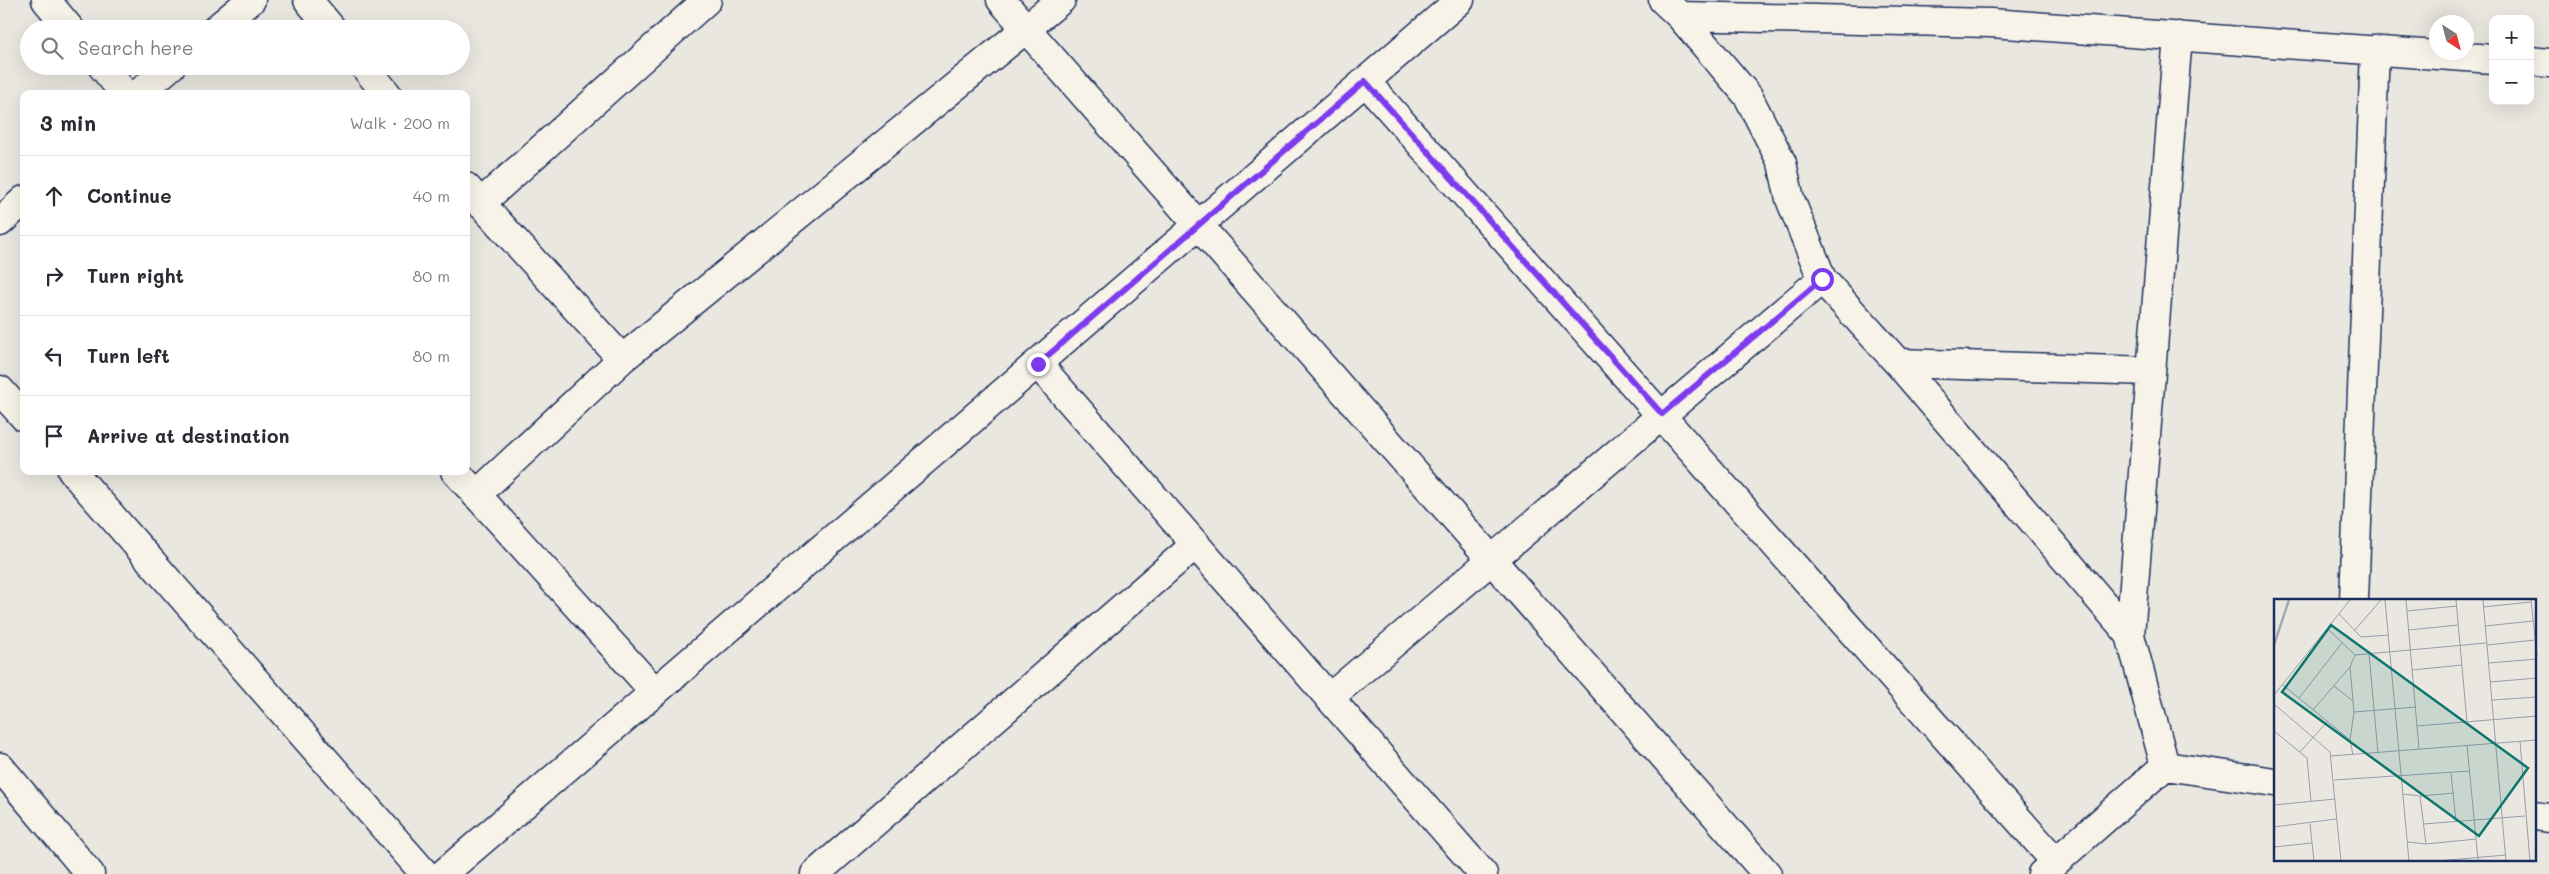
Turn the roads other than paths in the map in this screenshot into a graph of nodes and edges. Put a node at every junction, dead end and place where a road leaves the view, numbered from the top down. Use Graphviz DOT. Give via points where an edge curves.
graph roads {
  1 [pos="46,0"];
  2 [pos="251,0"];
  3 [pos="308,0"];
  4 [pos="707,0"];
  5 [pos="1001,0"];
  6 [pos="1061,0"];
  7 [pos="1460,0"];
  8 [pos="1672,8"];
  9 [pos="1992,11"];
  10 [pos="63,20"];
  11 [pos="227,20"];
  12 [pos="325,20"];
  13 [pos="1027,29"];
  14 [pos="2178,36"];
  15 [pos="2375,50"];
  16 [pos="2489,59"];
  17 [pos="2534,61"];
  18 [pos="2549,63"];
  19 [pos="109,75"];
  20 [pos="160,75"];
  21 [pos="371,75"];
  22 [pos="1365,81"];
  23 [pos="122,90"];
  24 [pos="143,90"];
  25 [pos="384,90"];
  26 [pos="473,196"];
  27 [pos="20,204"];
  28 [pos="0,222"];
  29 [pos="1198,225"];
  30 [pos="1822,279"];
  31 [pos="622,359"];
  32 [pos="1898,363"];
  33 [pos="1038,364"];
  34 [pos="2151,371"];
  35 [pos="0,390"];
  36 [pos="20,412"];
  37 [pos="1662,414"];
  38 [pos="76,475"];
  39 [pos="458,475"];
  40 [pos="476,496"];
  41 [pos="1196,544"];
  42 [pos="1491,560"];
  43 [pos="2354,599"];
  44 [pos="2130,635"];
  45 [pos="655,692"];
  46 [pos="1329,698"];
  47 [pos="2165,766"];
  48 [pos="0,767"];
  49 [pos="2274,782"];
  50 [pos="2536,816"];
  51 [pos="2549,818"];
  52 [pos="2049,868"];
  53 [pos="90,874"];
  54 [pos="425,874"];
  55 [pos="443,874"];
  56 [pos="815,874"];
  57 [pos="1483,874"];
  58 [pos="1767,874"];
  1 -- 10 [label="street"];
  2 -- 11 [label="street"];
  3 -- 12 [label="street"];
  4 -- 26 [label="street"];
  5 -- 13 [label="street"];
  6 -- 13 [label="street"];
  7 -- 22 [label="street"];
  8 -- 9 [label="street"];
  8 -- 30 [label="street" via="1748,96 1782,163 1790,199"];
  9 -- 14 [label="street"];
  13 -- 29 [label="street"];
  13 -- 31 [label="street"];
  14 -- 15 [label="street"];
  14 -- 34 [label="street"];
  15 -- 16 [label="street"];
  15 -- 43 [label="street"];
  17 -- 18 [label="street"];
  19 -- 23 [label="street"];
  20 -- 24 [label="street"];
  21 -- 25 [label="street"];
  22 -- 29 [label="street"];
  22 -- 37 [label="street"];
  26 -- 31 [label="street"];
  27 -- 28 [label="street"];
  29 -- 33 [label="street"];
  29 -- 42 [label="street"];
  30 -- 32 [label="street"];
  30 -- 37 [label="street"];
  31 -- 40 [label="street"];
  32 -- 34 [label="street"];
  32 -- 44 [label="street"];
  33 -- 41 [label="street"];
  33 -- 45 [label="street"];
  34 -- 44 [label="street"];
  35 -- 36 [label="street"];
  37 -- 42 [label="street"];
  37 -- 52 [label="street"];
  38 -- 54 [label="street"];
  39 -- 40 [label="street"];
  40 -- 45 [label="street"];
  41 -- 46 [label="street"];
  41 -- 56 [label="street"];
  42 -- 46 [label="street"];
  42 -- 58 [label="street"];
  44 -- 47 [label="street"];
  45 -- 55 [label="street"];
  46 -- 57 [label="street"];
  47 -- 49 [label="street"];
  47 -- 52 [label="street"];
  48 -- 53 [label="street"];
  50 -- 51 [label="street"];
}
